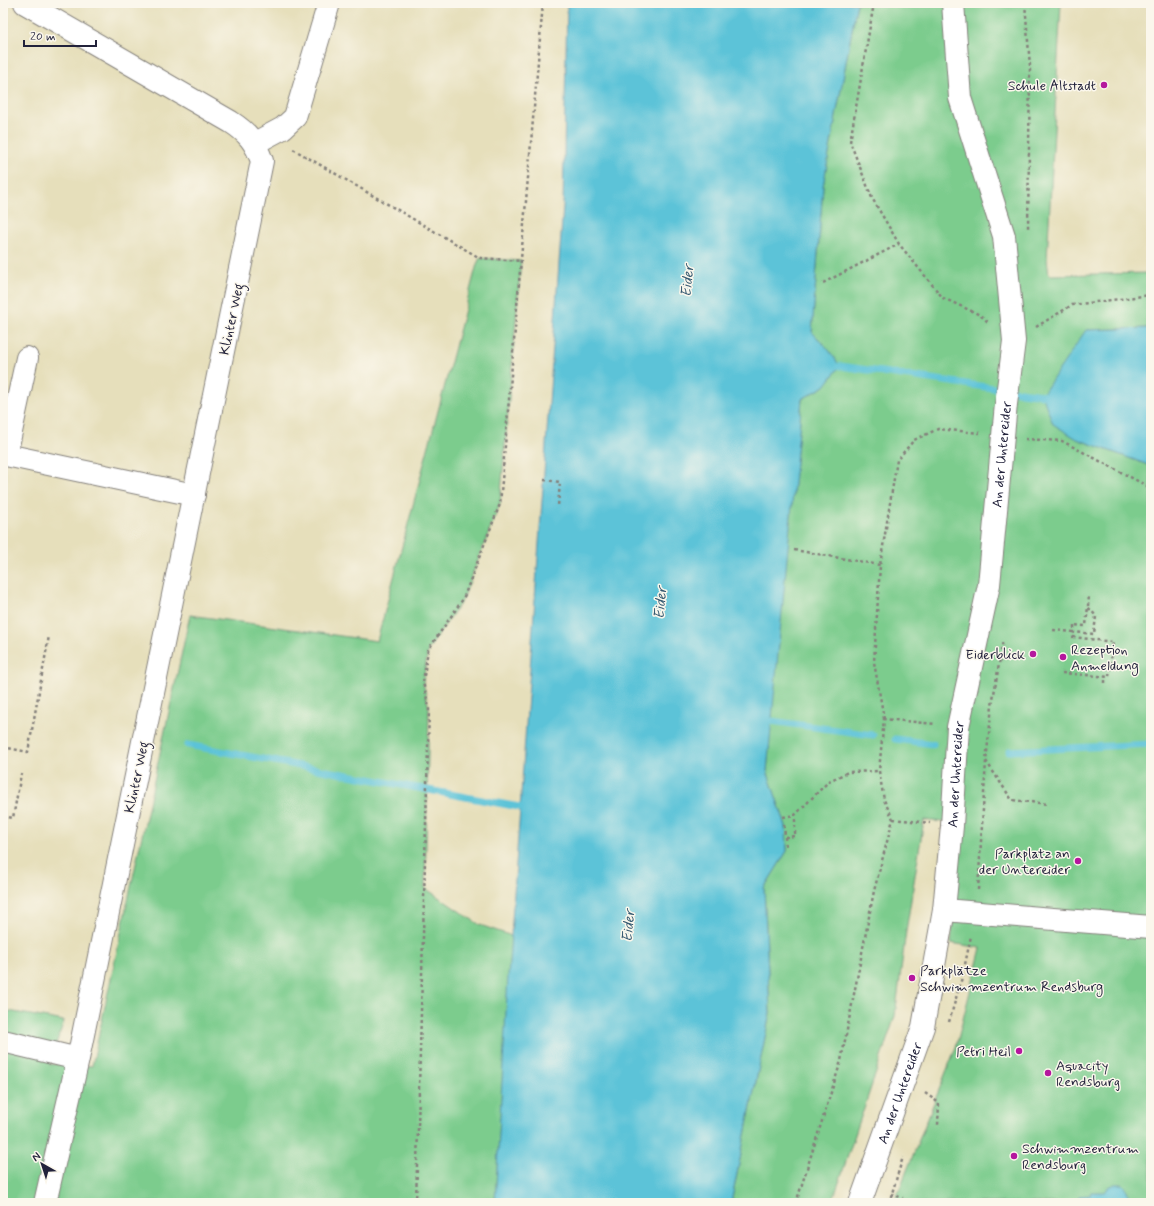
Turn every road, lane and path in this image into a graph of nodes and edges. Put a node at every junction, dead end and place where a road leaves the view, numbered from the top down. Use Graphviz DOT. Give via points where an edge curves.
graph roads {
  1 [pos="25,3"];
  2 [pos="329,3"];
  3 [pos="543,3"];
  4 [pos="874,3"];
  5 [pos="953,3"];
  6 [pos="1025,3"];
  7 [pos="262,139"];
  8 [pos="1028,234"];
  9 [pos="899,244"];
  10 [pos="521,261"];
  11 [pos="823,283"];
  12 [pos="1151,295"];
  13 [pos="1014,341"];
  14 [pos="27,358"];
  15 [pos="1004,436"];
  16 [pos="544,480"];
  17 [pos="1151,488"];
  18 [pos="194,495"];
  19 [pos="558,506"];
  20 [pos="794,550"];
  21 [pos="880,565"];
  22 [pos="1089,596"];
  23 [pos="1088,606"];
  24 [pos="1053,630"];
  25 [pos="1074,632"];
  26 [pos="49,636"];
  27 [pos="1062,673"];
  28 [pos="1105,676"];
  29 [pos="1105,683"];
  30 [pos="884,719"];
  31 [pos="958,727"];
  32 [pos="3,747"];
  33 [pos="986,761"];
  34 [pos="879,771"];
  35 [pos="21,774"];
  36 [pos="1048,804"];
  37 [pos="794,815"];
  38 [pos="3,816"];
  39 [pos="783,817"];
  40 [pos="893,819"];
  41 [pos="784,825"];
  42 [pos="952,826"];
  43 [pos="785,837"];
  44 [pos="786,848"];
  45 [pos="944,910"];
  46 [pos="1151,927"];
  47 [pos="3,1041"];
  48 [pos="78,1059"];
  49 [pos="925,1093"];
  50 [pos="938,1125"];
  51 [pos="891,1194"];
  52 [pos="903,1198"];
  53 [pos="45,1203"];
  54 [pos="416,1203"];
  55 [pos="796,1203"];
  56 [pos="860,1203"];
  1 -- 7 [label="street, Klinter Weg"];
  2 -- 7 [label="street" via="295,117 283,128"];
  3 -- 10 [label="path"];
  4 -- 9 [label="path" via="850,142 872,198"];
  5 -- 13 [label="street, An der Untereider" via="960,98 1004,236"];
  6 -- 8 [label="path" via="1030,66"];
  7 -- 10 [label="path" via="480,258"];
  7 -- 18 [label="street, Klinter Weg" via="262,162"];
  9 -- 11 [label="path"];
  9 -- 13 [label="path" via="943,298 980,315"];
  10 -- 54 [label="path" via="500,504 463,599 428,650 422,682 429,708"];
  12 -- 13 [label="path" via="1072,305"];
  13 -- 15 [label="street, An der Untereider"];
  14 -- 18 [label="street" via="6,455"];
  15 -- 17 [label="path" via="1062,441"];
  15 -- 21 [label="path" via="938,428 914,440 897,460"];
  15 -- 31 [label="street, An der Untereider" via="989,585"];
  16 -- 19 [label="path" via="560,482"];
  18 -- 48 [label="street, Klinter Weg"];
  20 -- 21 [label="path"];
  21 -- 30 [label="path" via="874,662"];
  22 -- 23 [label="path"];
  23 -- 25 [label="path" via="1086,626 1074,625"];
  23 -- 25 [label="path" via="1096,616 1094,634"];
  24 -- 25 [label="path"];
  25 -- 28 [label="path" via="1073,637 1113,642 1109,677"];
  26 -- 32 [label="path" via="28,752"];
  27 -- 28 [label="path"];
  28 -- 29 [label="path"];
  30 -- 31 [label="path"];
  30 -- 34 [label="path"];
  31 -- 42 [label="street, An der Untereider"];
  33 -- 36 [label="path" via="1012,800"];
  34 -- 37 [label="path" via="848,772 828,781"];
  34 -- 40 [label="path" via="884,800"];
  35 -- 38 [label="path" via="13,818"];
  37 -- 39 [label="path"];
  37 -- 43 [label="path" via="795,836"];
  40 -- 42 [label="path"];
  40 -- 55 [label="path" via="874,891 841,1061"];
  41 -- 43 [label="path"];
  42 -- 45 [label="street, An der Untereider"];
  43 -- 44 [label="path"];
  45 -- 46 [label="street"];
  45 -- 56 [label="street, An der Untereider" via="923,1027"];
  47 -- 48 [label="street"];
  48 -- 53 [label="street, Klinter Weg"];
  49 -- 50 [label="path" via="938,1103"];
  51 -- 52 [label="path"];
}
